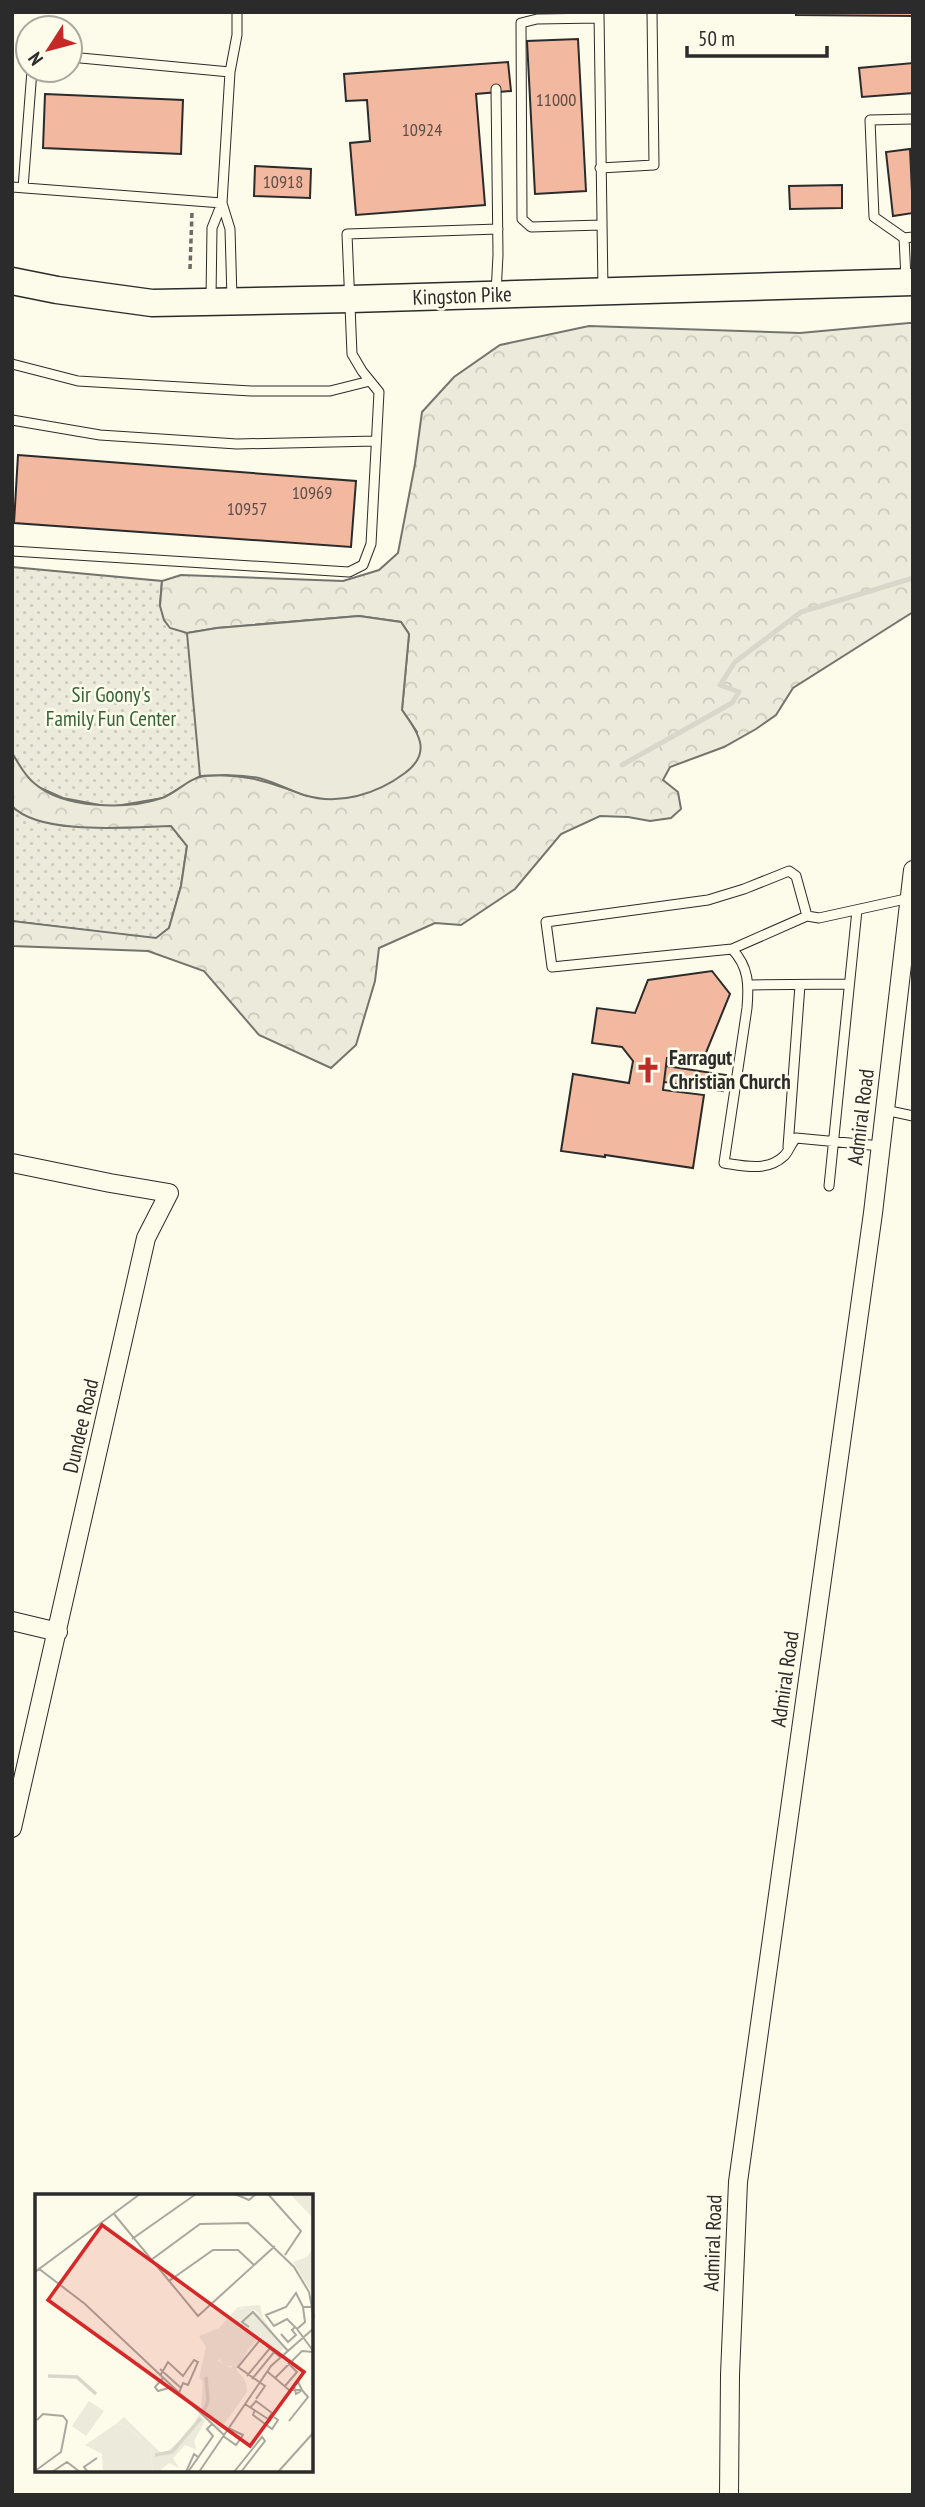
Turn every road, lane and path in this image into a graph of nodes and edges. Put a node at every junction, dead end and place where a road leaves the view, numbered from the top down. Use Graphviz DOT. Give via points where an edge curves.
graph roads {
  1 [pos="237,12"];
  2 [pos="652,12"];
  3 [pos="599,15"];
  4 [pos="84,58"];
  5 [pos="230,72"];
  6 [pos="31,84"];
  7 [pos="496,89"];
  8 [pos="913,120"];
  9 [pos="600,168"];
  10 [pos="12,187"];
  11 [pos="23,188"];
  12 [pos="192,201"];
  13 [pos="222,203"];
  14 [pos="602,225"];
  15 [pos="498,229"];
  16 [pos="909,238"];
  17 [pos="190,269"];
  18 [pos="910,282"];
  19 [pos="13,284"];
  20 [pos="603,292"];
  21 [pos="496,295"];
  22 [pos="351,299"];
  23 [pos="222,302"];
  24 [pos="12,364"];
  25 [pos="370,381"];
  26 [pos="12,420"];
  27 [pos="376,441"];
  28 [pos="12,551"];
  29 [pos="913,870"];
  30 [pos="909,898"];
  31 [pos="858,909"];
  32 [pos="807,916"];
  33 [pos="732,949"];
  34 [pos="849,984"];
  35 [pos="749,985"];
  36 [pos="800,985"];
  37 [pos="906,985"];
  38 [pos="885,1110"];
  39 [pos="913,1116"];
  40 [pos="833,1141"];
  41 [pos="881,1146"];
  42 [pos="788,1149"];
  43 [pos="12,1163"];
  44 [pos="829,1186"];
  45 [pos="12,1621"];
  46 [pos="58,1632"];
  47 [pos="12,1828"];
  48 [pos="729,2495"];
  1 -- 5 [label="lane"];
  2 -- 9 [label="lane" via="654,165"];
  3 -- 9 [label="lane"];
  3 -- 14 [label="lane" via="521,23 522,219 531,226"];
  4 -- 5 [label="lane"];
  5 -- 13 [label="lane"];
  6 -- 11 [label="lane"];
  7 -- 15 [label="lane"];
  8 -- 16 [label="lane" via="870,120 874,218"];
  9 -- 14 [label="lane"];
  10 -- 11 [label="lane"];
  11 -- 12 [label="lane"];
  12 -- 13 [label="lane"];
  12 -- 17 [label="path"];
  13 -- 23 [label="lane" via="230,229"];
  13 -- 23 [label="lane" via="212,228"];
  14 -- 20 [label="lane"];
  15 -- 21 [label="lane"];
  15 -- 22 [label="lane" via="347,234"];
  16 -- 18 [label="lane"];
  18 -- 20 [label="main road, Kingston Pike"];
  19 -- 23 [label="main road, Kingston Pike" via="152,303"];
  20 -- 21 [label="main road, Kingston Pike"];
  21 -- 22 [label="main road, Kingston Pike"];
  22 -- 23 [label="main road, Kingston Pike"];
  22 -- 25 [label="lane" via="352,354"];
  24 -- 25 [label="lane" via="78,381 238,391 330,391"];
  25 -- 27 [label="lane" via="379,392"];
  26 -- 27 [label="lane" via="100,435 237,444"];
  27 -- 28 [label="lane" via="371,544 363,565 349,572"];
  29 -- 30 [label="street, Admiral Road"];
  30 -- 31 [label="lane"];
  30 -- 37 [label="street, Admiral Road"];
  31 -- 32 [label="lane" via="819,918"];
  31 -- 34 [label="lane"];
  32 -- 33 [label="lane"];
  32 -- 33 [label="lane" via="796,876 789,871 708,900 546,922 552,967"];
  33 -- 35 [label="lane" via="743,961"];
  34 -- 36 [label="lane"];
  34 -- 40 [label="lane"];
  35 -- 36 [label="lane"];
  35 -- 42 [label="lane" via="724,1163 755,1168 784,1156"];
  36 -- 42 [label="lane"];
  37 -- 38 [label="street, Admiral Road"];
  38 -- 39 [label="lane"];
  38 -- 41 [label="street, Admiral Road"];
  40 -- 41 [label="lane"];
  40 -- 42 [label="lane" via="796,1138"];
  40 -- 44 [label="lane"];
  41 -- 48 [label="street, Admiral Road" via="738,2182"];
  43 -- 46 [label="street, Dundee Road" via="169,1193 146,1238"];
  45 -- 46 [label="street"];
  46 -- 47 [label="street, Dundee Road"];
}
